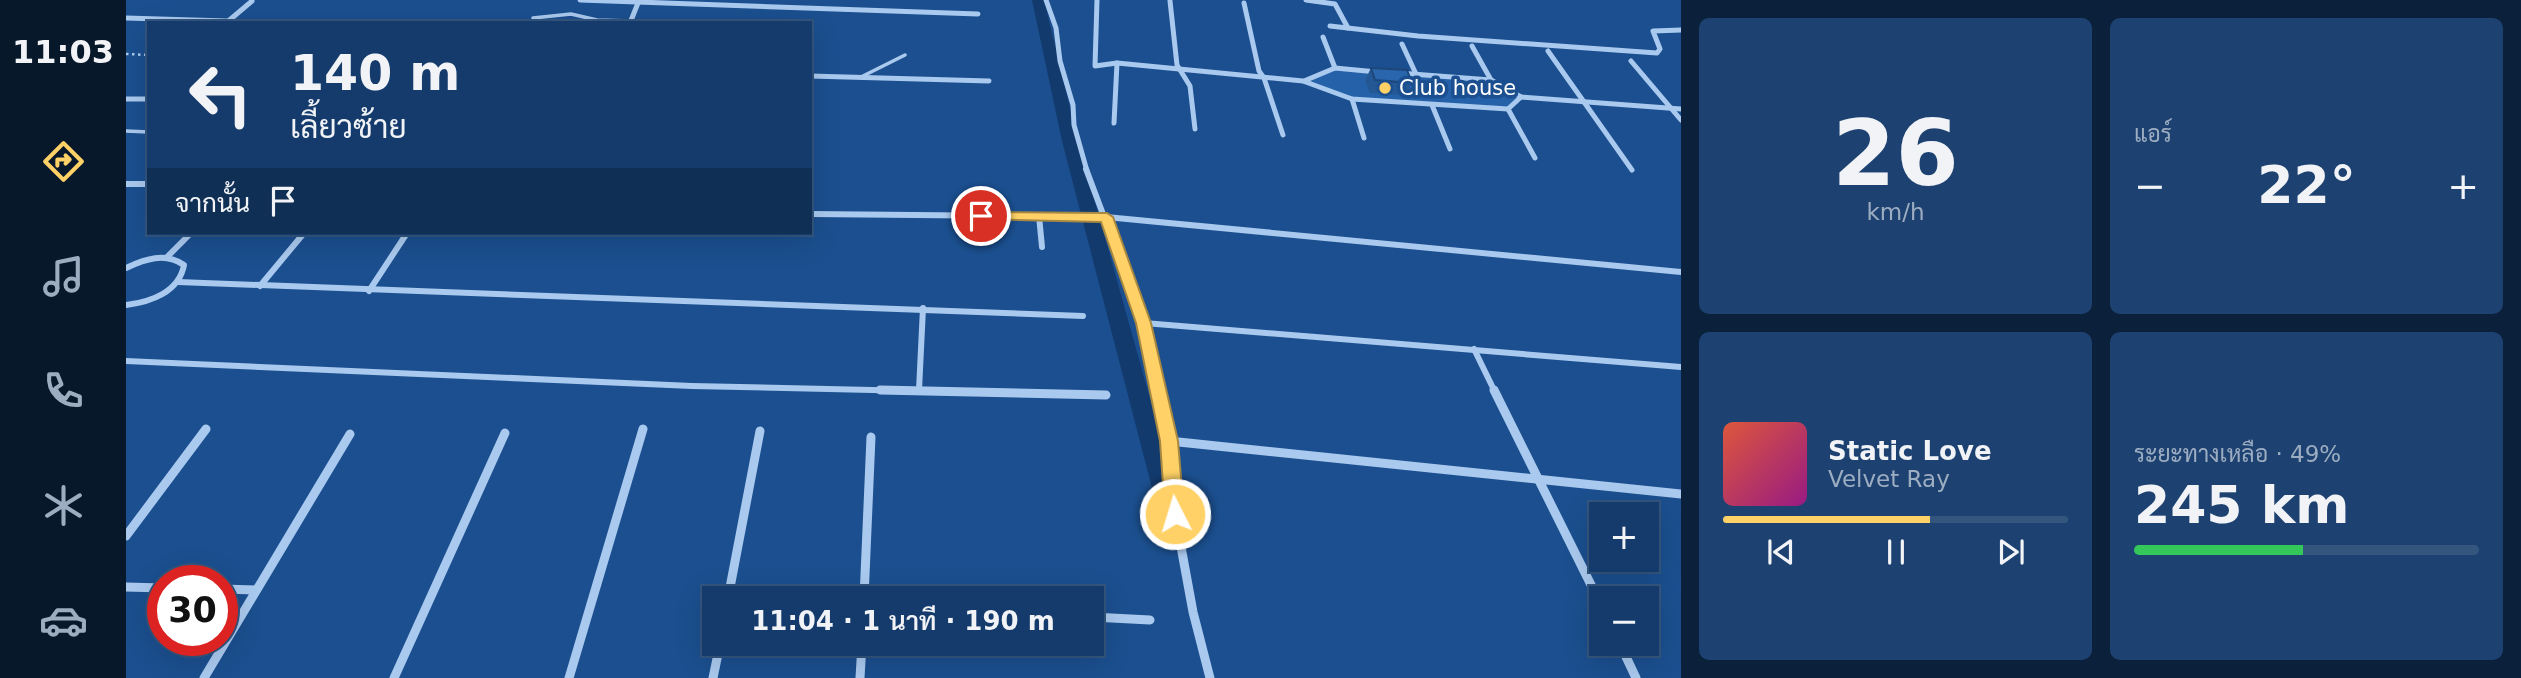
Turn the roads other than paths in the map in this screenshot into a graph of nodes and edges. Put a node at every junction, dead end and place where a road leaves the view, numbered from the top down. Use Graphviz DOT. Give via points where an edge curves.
graph roads {
  1 [pos="580,0"];
  2 [pos="1046,0"];
  3 [pos="1097,0"];
  4 [pos="1306,0"];
  5 [pos="253,1"];
  6 [pos="611,1"];
  7 [pos="1170,1"];
  8 [pos="638,3"];
  9 [pos="1244,3"];
  10 [pos="978,14"];
  11 [pos="126,18"];
  12 [pos="533,18"];
  13 [pos="201,21"];
  14 [pos="227,21"];
  15 [pos="614,21"];
  16 [pos="631,21"];
  17 [pos="1330,26"];
  18 [pos="1348,28"];
  19 [pos="1681,30"];
  20 [pos="1323,37"];
  21 [pos="1402,44"];
  22 [pos="1472,46"];
  23 [pos="1548,51"];
  24 [pos="905,55"];
  25 [pos="1631,61"];
  26 [pos="1117,63"];
  27 [pos="1335,68"];
  28 [pos="1183,69"];
  29 [pos="1416,74"];
  30 [pos="812,76"];
  31 [pos="861,77"];
  32 [pos="1264,78"];
  33 [pos="1491,80"];
  34 [pos="989,81"];
  35 [pos="1303,81"];
  36 [pos="1521,97"];
  37 [pos="126,99"];
  38 [pos="147,99"];
  39 [pos="1352,99"];
  40 [pos="1584,101"];
  41 [pos="1432,105"];
  42 [pos="1670,107"];
  43 [pos="1508,109"];
  44 [pos="1681,109"];
  45 [pos="1681,120"];
  46 [pos="1114,122"];
  47 [pos="1195,129"];
  48 [pos="126,131"];
  49 [pos="147,132"];
  50 [pos="1283,135"];
  51 [pos="1364,138"];
  52 [pos="1450,149"];
  53 [pos="1535,158"];
  54 [pos="1632,170"];
  55 [pos="126,184"];
  56 [pos="147,184"];
  57 [pos="812,214"];
  58 [pos="1039,216"];
  59 [pos="1103,217"];
  60 [pos="189,235"];
  61 [pos="302,235"];
  62 [pos="406,235"];
  63 [pos="1042,247"];
  64 [pos="167,257"];
  65 [pos="126,268"];
  66 [pos="1681,272"];
  67 [pos="178,282"];
  68 [pos="260,286"];
  69 [pos="369,291"];
  70 [pos="126,305"];
  71 [pos="923,308"];
  72 [pos="1083,316"];
  73 [pos="1144,323"];
  74 [pos="1474,349"];
  75 [pos="126,362"];
  76 [pos="1681,367"];
  77 [pos="919,390"];
  78 [pos="1106,395"];
  79 [pos="205,429"];
  80 [pos="643,429"];
  81 [pos="760,431"];
  82 [pos="505,433"];
  83 [pos="350,434"];
  84 [pos="871,437"];
  85 [pos="1169,441"];
  86 [pos="1541,479"];
  87 [pos="1681,494"];
  88 [pos="126,536"];
  89 [pos="730,586"];
  90 [pos="865,586"];
  91 [pos="1592,586"];
  92 [pos="126,587"];
  93 [pos="147,588"];
  94 [pos="238,589"];
  95 [pos="256,590"];
  96 [pos="1104,618"];
  97 [pos="1150,620"];
  98 [pos="718,656"];
  99 [pos="861,656"];
  100 [pos="1626,656"];
  101 [pos="204,678"];
  102 [pos="394,678"];
  103 [pos="569,678"];
  104 [pos="713,678"];
  105 [pos="860,678"];
  106 [pos="1210,678"];
  107 [pos="1636,678"];
  1 -- 6 [label="street"];
  2 -- 59 [label="street" via="1056,28 1077,136"];
  3 -- 26 [label="street" via="1095,66"];
  4 -- 18 [label="street" via="1335,4"];
  5 -- 14 [label="street"];
  6 -- 8 [label="street"];
  7 -- 28 [label="street" via="1177,65"];
  8 -- 10 [label="street"];
  8 -- 16 [label="street"];
  9 -- 32 [label="street"];
  11 -- 13 [label="street"];
  12 -- 15 [label="lane" via="571,14"];
  17 -- 18 [label="street"];
  18 -- 19 [label="street" via="1657,53 1660,49 1653,31"];
  20 -- 27 [label="street"];
  21 -- 29 [label="street"];
  22 -- 33 [label="street"];
  23 -- 40 [label="street"];
  24 -- 31 [label="lane"];
  25 -- 42 [label="street"];
  26 -- 28 [label="street"];
  26 -- 46 [label="street"];
  27 -- 29 [label="street"];
  27 -- 35 [label="street"];
  28 -- 32 [label="street"];
  28 -- 47 [label="street" via="1190,84"];
  29 -- 33 [label="street"];
  30 -- 31 [label="street"];
  31 -- 34 [label="street"];
  32 -- 35 [label="street"];
  32 -- 50 [label="street"];
  33 -- 36 [label="street"];
  35 -- 39 [label="street"];
  36 -- 40 [label="street"];
  36 -- 43 [label="street"];
  37 -- 38 [label="street"];
  39 -- 41 [label="street"];
  39 -- 51 [label="street"];
  40 -- 42 [label="street"];
  40 -- 54 [label="street"];
  41 -- 43 [label="street"];
  41 -- 52 [label="street"];
  42 -- 44 [label="street"];
  42 -- 45 [label="street"];
  43 -- 53 [label="street"];
  48 -- 49 [label="lane"];
  55 -- 56 [label="street"];
  57 -- 58 [label="street"];
  58 -- 59 [label="street"];
  58 -- 63 [label="street"];
  59 -- 66 [label="street"];
  59 -- 73 [label="street"];
  60 -- 64 [label="street"];
  61 -- 68 [label="street"];
  62 -- 69 [label="street"];
  64 -- 65 [label="street"];
  64 -- 67 [label="street" via="184,265"];
  67 -- 68 [label="street"];
  67 -- 70 [label="street" via="151,300"];
  68 -- 69 [label="street"];
  69 -- 71 [label="street"];
  71 -- 72 [label="street"];
  71 -- 77 [label="street"];
  73 -- 74 [label="street"];
  73 -- 85 [label="street"];
  74 -- 76 [label="street"];
  74 -- 86 [label="street"];
  75 -- 77 [label="street" via="692,386"];
  77 -- 78 [label="street"];
  79 -- 88 [label="street"];
  80 -- 103 [label="street"];
  81 -- 89 [label="street"];
  82 -- 102 [label="street"];
  83 -- 95 [label="street"];
  84 -- 90 [label="street"];
  85 -- 86 [label="street"];
  85 -- 106 [label="street" via="1175,514"];
  86 -- 87 [label="street"];
  86 -- 91 [label="street"];
  92 -- 93 [label="street"];
  94 -- 95 [label="street"];
  95 -- 101 [label="street"];
  96 -- 97 [label="street"];
  98 -- 104 [label="street"];
  99 -- 105 [label="street"];
  100 -- 107 [label="street"];
}
